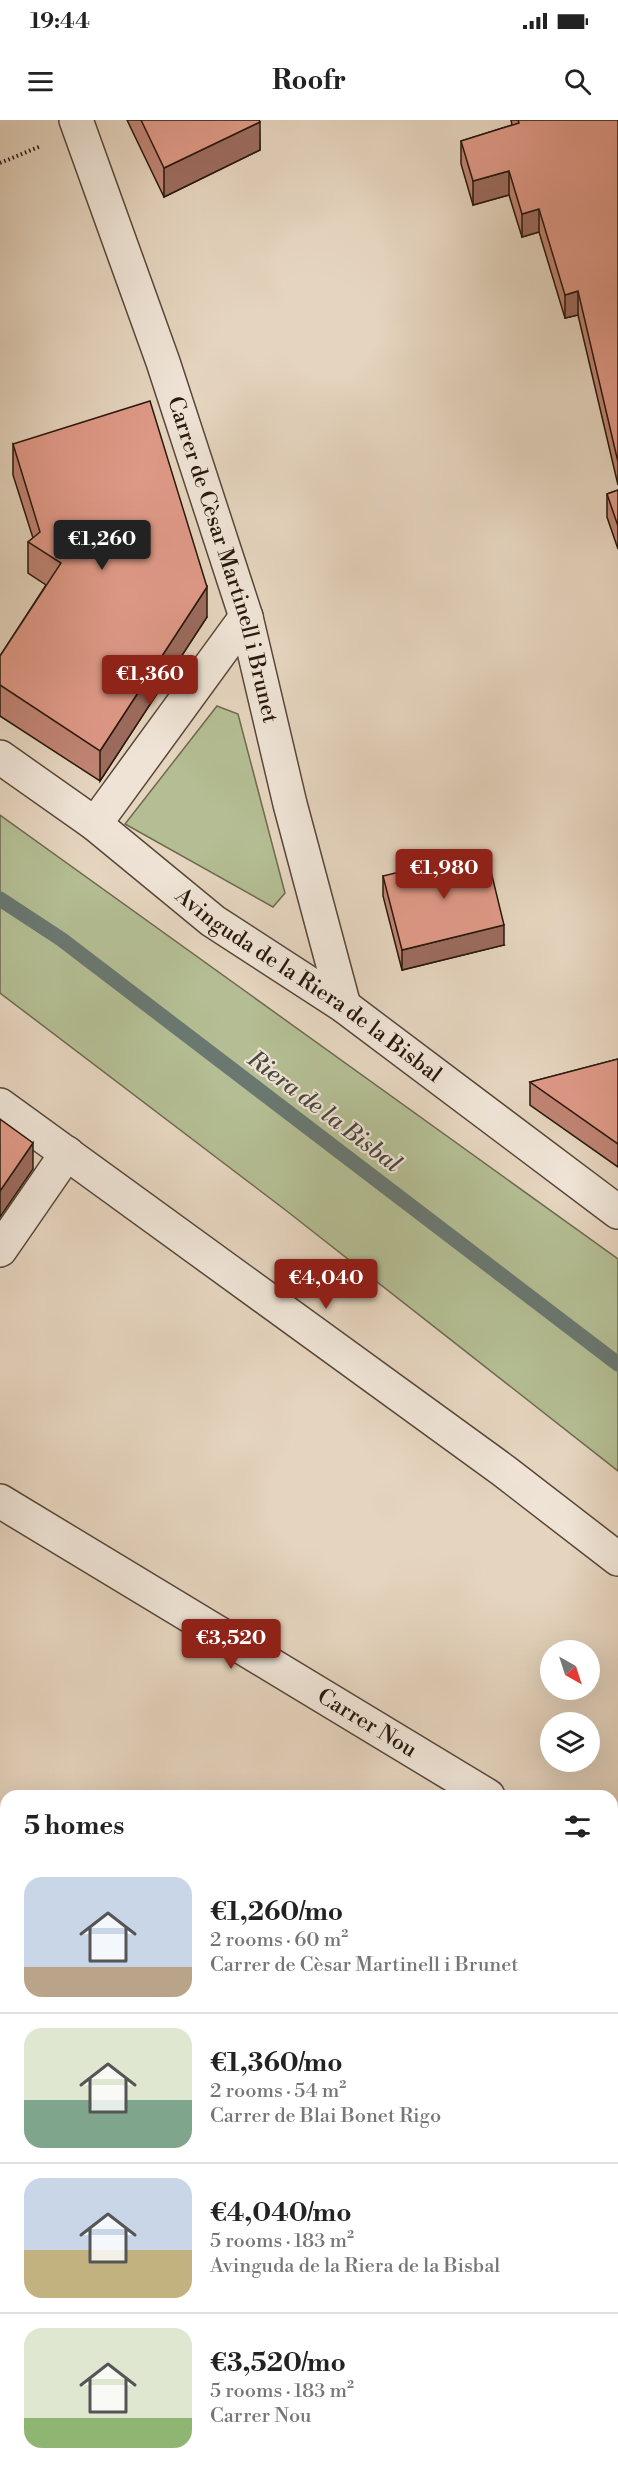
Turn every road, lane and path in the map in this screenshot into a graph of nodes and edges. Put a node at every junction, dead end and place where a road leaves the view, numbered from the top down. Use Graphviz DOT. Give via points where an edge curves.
graph roads {
  1 [pos="76,120"];
  2 [pos="246,617"];
  3 [pos="0,757"];
  4 [pos="95,825"];
  5 [pos="344,1006"];
  6 [pos="0,1105"];
  7 [pos="66,1153"];
  8 [pos="618,1212"];
  9 [pos="0,1250"];
  10 [pos="0,1501"];
  11 [pos="618,1559"];
  12 [pos="478,1790"];
  1 -- 2 [label="street, Carrer de Cèsar Martinell i Brunet" via="163,362"];
  2 -- 4 [label="street"];
  2 -- 5 [label="street, Carrer de Cèsar Martinell i Brunet" via="290,804"];
  3 -- 4 [label="street, Avinguda de la Riera de la Bisbal"];
  4 -- 5 [label="street, Avinguda de la Riera de la Bisbal" via="213,921"];
  5 -- 8 [label="street, Avinguda de la Riera de la Bisbal"];
  6 -- 7 [label="street"];
  7 -- 9 [label="street"];
  7 -- 11 [label="street" via="504,1470"];
  10 -- 12 [label="street, Carrer Nou"];
}
